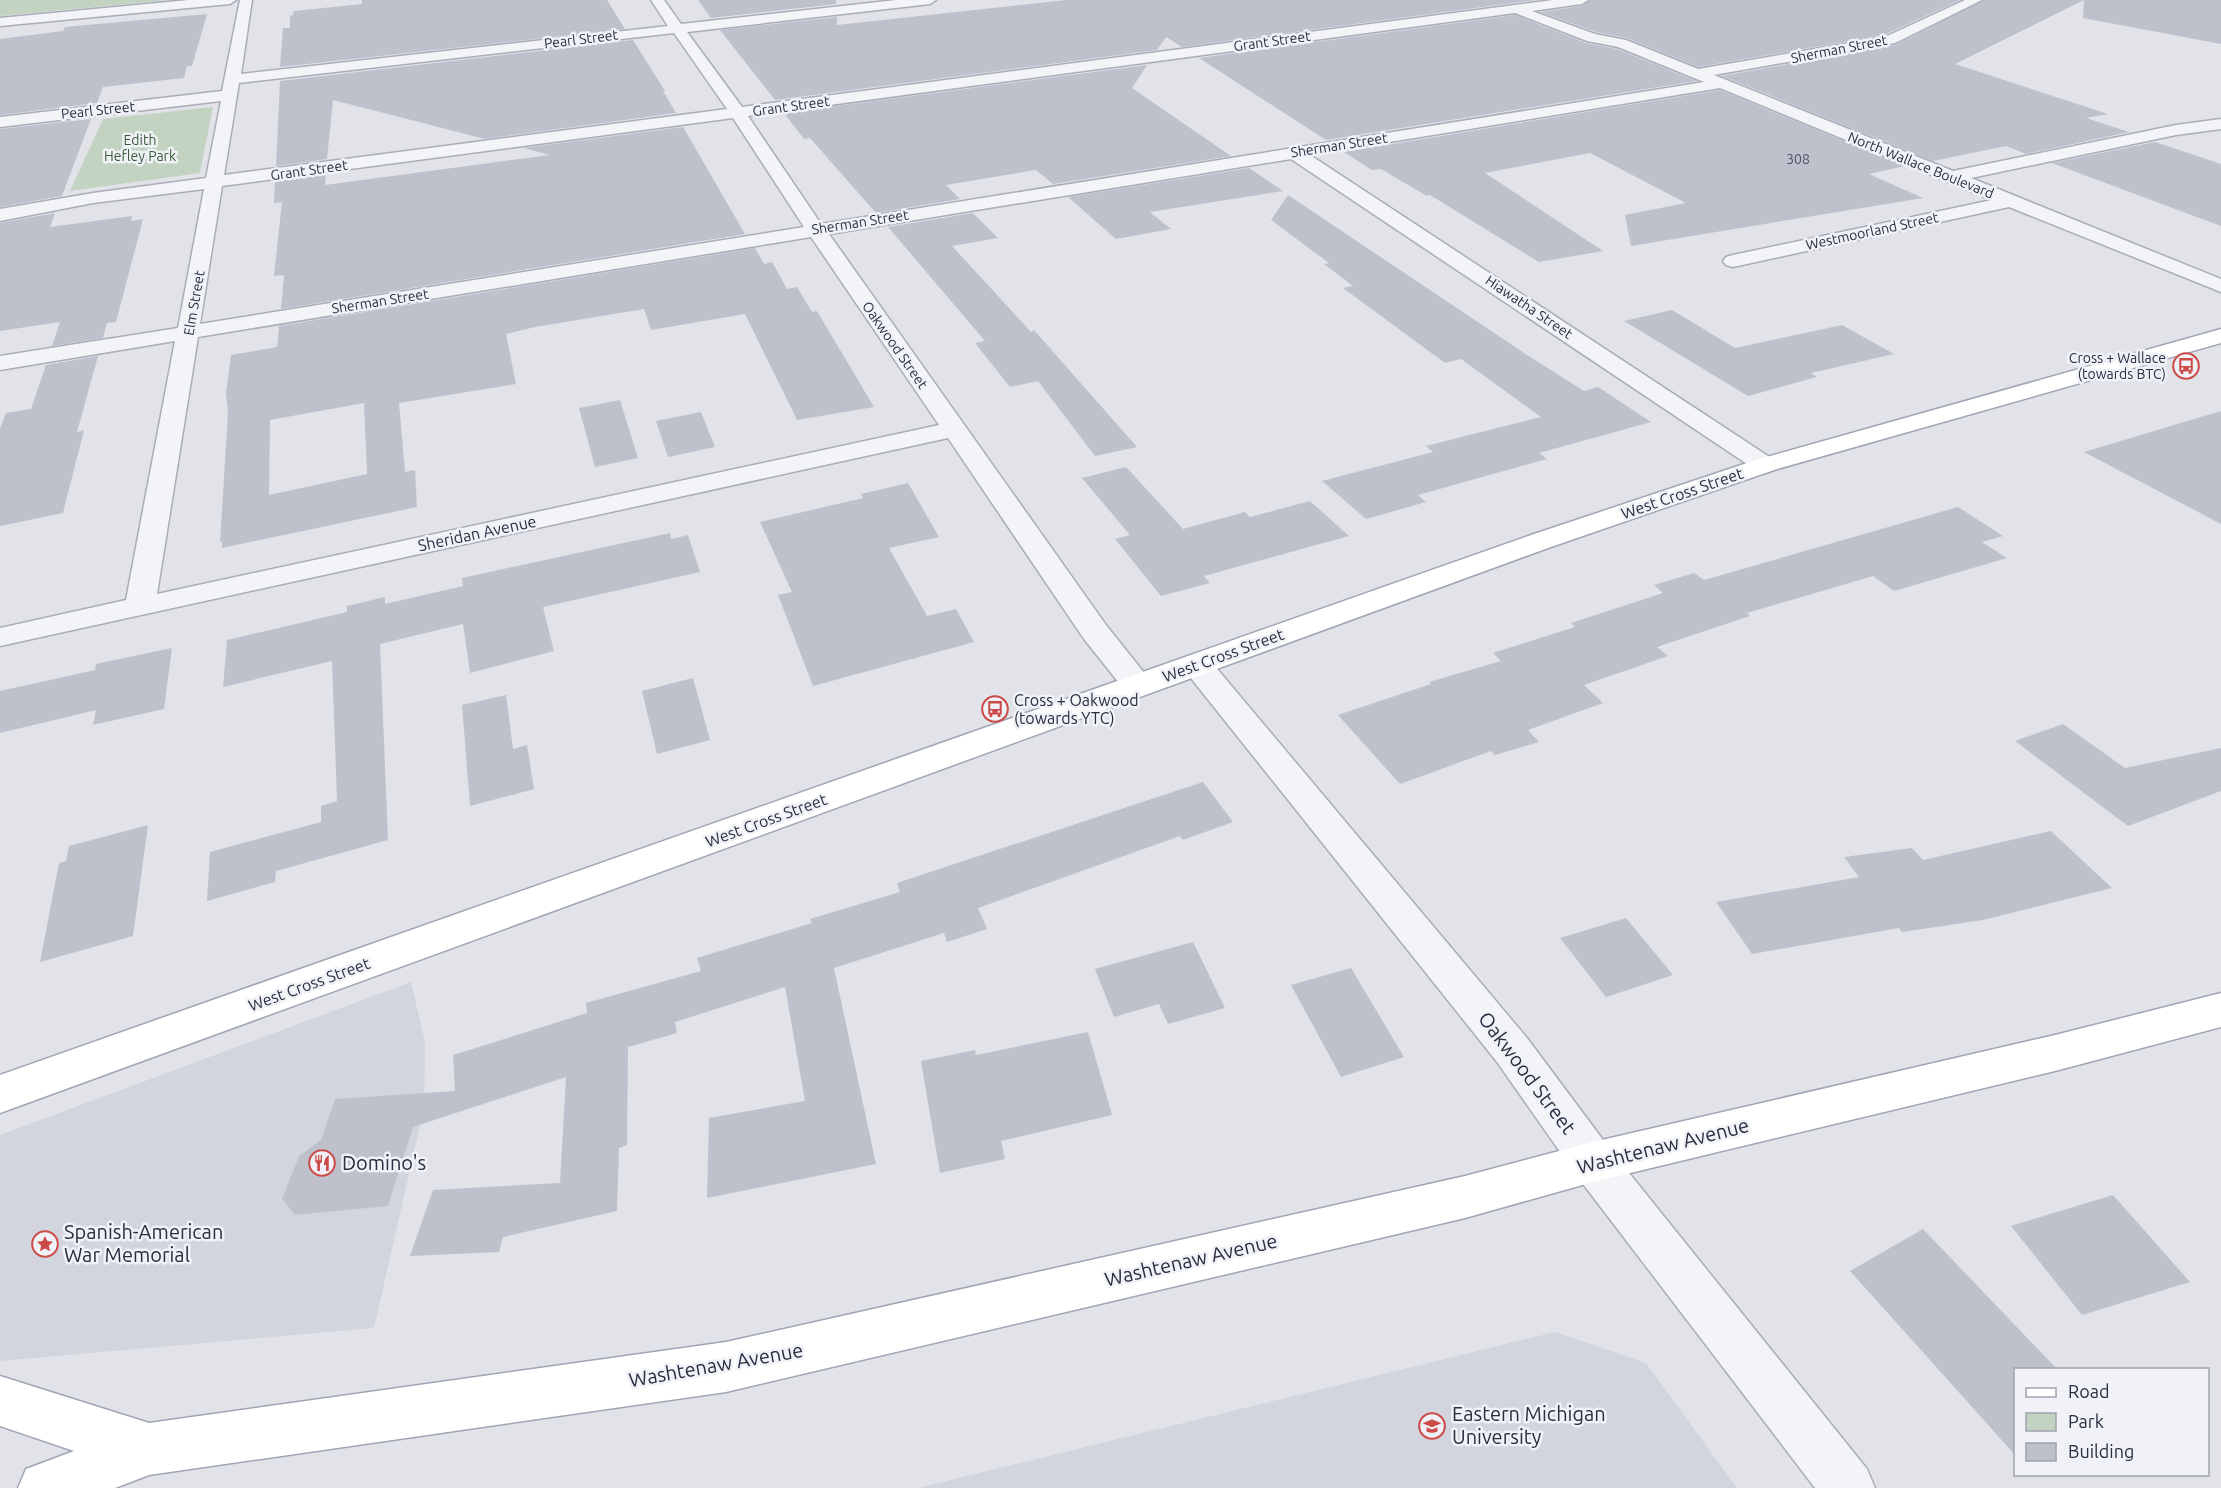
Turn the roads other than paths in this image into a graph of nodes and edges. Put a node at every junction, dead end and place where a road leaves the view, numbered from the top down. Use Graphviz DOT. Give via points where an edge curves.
graph roads {
  1 [pos="230,0"];
  2 [pos="246,0"];
  3 [pos="657,0"];
  4 [pos="930,0"];
  5 [pos="1495,0"];
  6 [pos="1582,0"];
  7 [pos="1976,0"];
  8 [pos="1530,5"];
  9 [pos="0,22"];
  10 [pos="677,28"];
  11 [pos="1621,43"];
  12 [pos="1695,74"];
  13 [pos="1719,84"];
  14 [pos="232,87"];
  15 [pos="738,112"];
  16 [pos="0,122"];
  17 [pos="2221,124"];
  18 [pos="1293,152"];
  19 [pos="1952,177"];
  20 [pos="216,182"];
  21 [pos="2011,201"];
  22 [pos="0,215"];
  23 [pos="816,230"];
  24 [pos="1733,261"];
  25 [pos="2221,286"];
  26 [pos="188,332"];
  27 [pos="2221,336"];
  28 [pos="0,363"];
  29 [pos="954,429"];
  30 [pos="1765,465"];
  31 [pos="140,606"];
  32 [pos="0,637"];
  33 [pos="1197,665"];
  34 [pos="1138,686"];
  35 [pos="2221,1010"];
  36 [pos="0,1094"];
  37 [pos="1593,1162"];
  38 [pos="0,1401"];
  39 [pos="149,1449"];
  40 [pos="45,1488"];
  41 [pos="1848,1488"];
  1 -- 9 [label="street"];
  2 -- 14 [label="street, Elm Street"];
  3 -- 10 [label="street, Oakwood Street"];
  4 -- 10 [label="street, Pearl Street"];
  5 -- 8 [label="street, North Wallace Boulevard"];
  6 -- 8 [label="street, Grant Street"];
  7 -- 12 [label="street, Sherman Street" via="1880,42"];
  8 -- 11 [label="street, North Wallace Boulevard" via="1592,38"];
  8 -- 11 [label="street, North Wallace Boulevard" via="1617,34"];
  8 -- 15 [label="street, Grant Street"];
  10 -- 14 [label="street, Pearl Street"];
  10 -- 15 [label="street, Oakwood Street"];
  11 -- 12 [label="street, North Wallace Boulevard"];
  12 -- 13 [label="street, North Wallace Boulevard"];
  13 -- 18 [label="street, Sherman Street"];
  13 -- 19 [label="street, North Wallace Boulevard"];
  14 -- 16 [label="street, Pearl Street"];
  14 -- 20 [label="street, Elm Street"];
  15 -- 20 [label="street, Grant Street"];
  15 -- 23 [label="street, Oakwood Street"];
  17 -- 19 [label="street"];
  18 -- 23 [label="street, Sherman Street"];
  18 -- 30 [label="street, Hiawatha Street"];
  19 -- 21 [label="street, North Wallace Boulevard"];
  20 -- 22 [label="street, Grant Street"];
  20 -- 26 [label="street, Elm Street"];
  21 -- 24 [label="street, Westmoorland Street"];
  21 -- 25 [label="street, North Wallace Boulevard"];
  23 -- 26 [label="street, Sherman Street"];
  23 -- 29 [label="street, Oakwood Street"];
  26 -- 28 [label="street, Sherman Street"];
  26 -- 31 [label="street, Elm Street"];
  27 -- 30 [label="main road, West Cross Street"];
  29 -- 31 [label="street, Sheridan Avenue"];
  29 -- 34 [label="street, Oakwood Street" via="1095,632"];
  30 -- 33 [label="main road, West Cross Street"];
  31 -- 32 [label="street, Sheridan Avenue"];
  33 -- 34 [label="main road, West Cross Street"];
  33 -- 37 [label="street, Oakwood Street" via="1512,1050"];
  34 -- 36 [label="main road, West Cross Street"];
  35 -- 37 [label="main road, Washtenaw Avenue"];
  37 -- 39 [label="main road, Washtenaw Avenue" via="1465,1197 726,1367"];
  37 -- 41 [label="street, Oakwood Street"];
  38 -- 39 [label="main road, Washtenaw Avenue"];
  39 -- 40 [label="main road, Washtenaw Avenue"];
}
